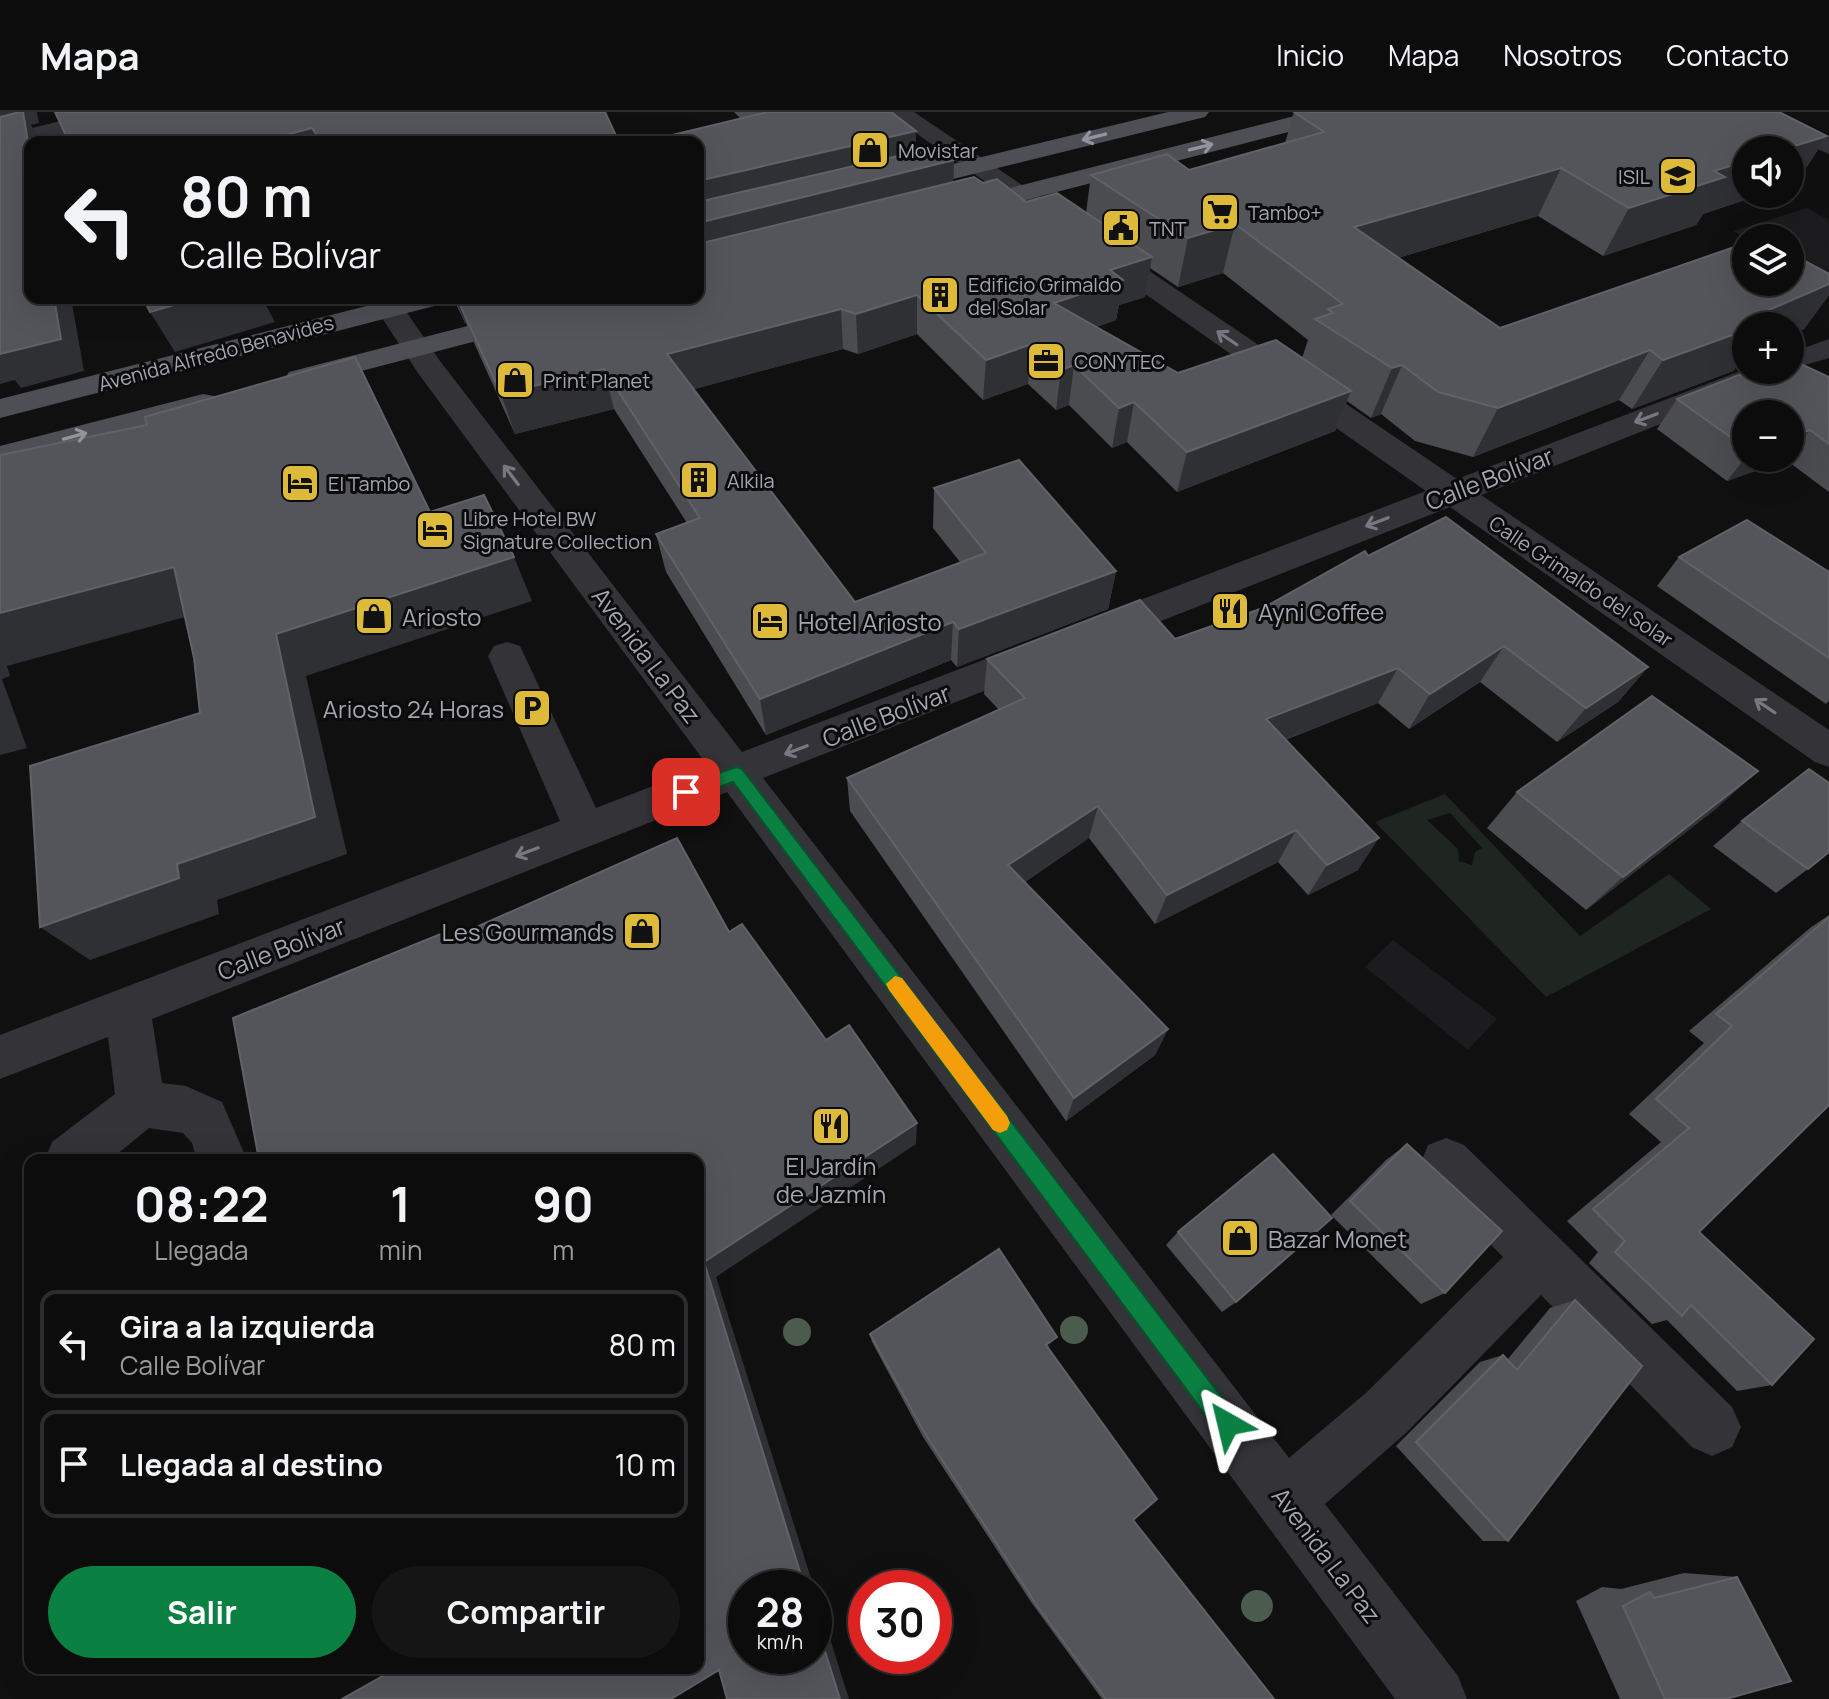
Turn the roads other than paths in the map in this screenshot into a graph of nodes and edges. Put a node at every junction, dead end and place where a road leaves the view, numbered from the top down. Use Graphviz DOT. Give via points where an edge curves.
graph roads {
  1 [pos="126,112"];
  2 [pos="898,112"];
  3 [pos="1197,112"];
  4 [pos="1338,112"];
  5 [pos="1751,112"];
  6 [pos="28,136"];
  7 [pos="24,137"];
  8 [pos="0,143"];
  9 [pos="1829,147"];
  10 [pos="977,166"];
  11 [pos="868,192"];
  12 [pos="1017,194"];
  13 [pos="941,214"];
  14 [pos="382,304"];
  15 [pos="387,304"];
  16 [pos="585,304"];
  17 [pos="415,347"];
  18 [pos="1829,348"];
  19 [pos="1804,358"];
  20 [pos="1735,384"];
  21 [pos="0,409"];
  22 [pos="0,456"];
  23 [pos="1452,493"];
  24 [pos="507,656"];
  25 [pos="1829,751"];
  26 [pos="736,773"];
  27 [pos="585,830"];
  28 [pos="127,1008"];
  29 [pos="0,1057"];
  30 [pos="141,1104"];
  31 [pos="78,1154"];
  32 [pos="221,1154"];
  33 [pos="1446,1163"];
  34 [pos="1541,1257"];
  35 [pos="1712,1427"];
  36 [pos="1285,1500"];
  37 [pos="1435,1699"];
  1 -- 6 [label="street"];
  2 -- 10 [label="street, Calle Grimaldo del Solar"];
  3 -- 10 [label="main road, one-way"];
  12 -- 4 [label="main road, one-way"];
  5 -- 9 [label="street"];
  7 -- 8 [label="street"];
  10 -- 11 [label="main road"];
  10 -- 12 [label="street, Calle Grimaldo del Solar"];
  12 -- 13 [label="main road"];
  23 -- 12 [label="street, Calle Grimaldo del Solar, one-way"];
  14 -- 21 [label="main road, Avenida Alfredo Benavides"];
  15 -- 17 [label="street, Avenida La Paz"];
  16 -- 17 [label="main road, Avenida Alfredo Benavides"];
  22 -- 17 [label="main road, Avenida Alfredo Benavides, one-way"];
  26 -- 17 [label="street, Avenida La Paz, one-way"];
  18 -- 19 [label="street"];
  20 -- 23 [label="street, Calle Bolívar, one-way"];
  25 -- 23 [label="street, Calle Grimaldo del Solar, one-way"];
  23 -- 26 [label="street, Calle Bolívar, one-way"];
  24 -- 27 [label="street"];
  26 -- 27 [label="street, Calle Bolívar"];
  26 -- 36 [label="street, Avenida La Paz"];
  27 -- 28 [label="street, Calle Bolívar, one-way"];
  28 -- 29 [label="street, Calle Bolívar"];
  28 -- 30 [label="street"];
  30 -- 31 [label="street"];
  30 -- 32 [label="street" via="209,1119"];
  33 -- 34 [label="street"];
  34 -- 35 [label="street"];
  34 -- 36 [label="street" via="1387,1412"];
  36 -- 37 [label="street, Avenida La Paz"];
}
